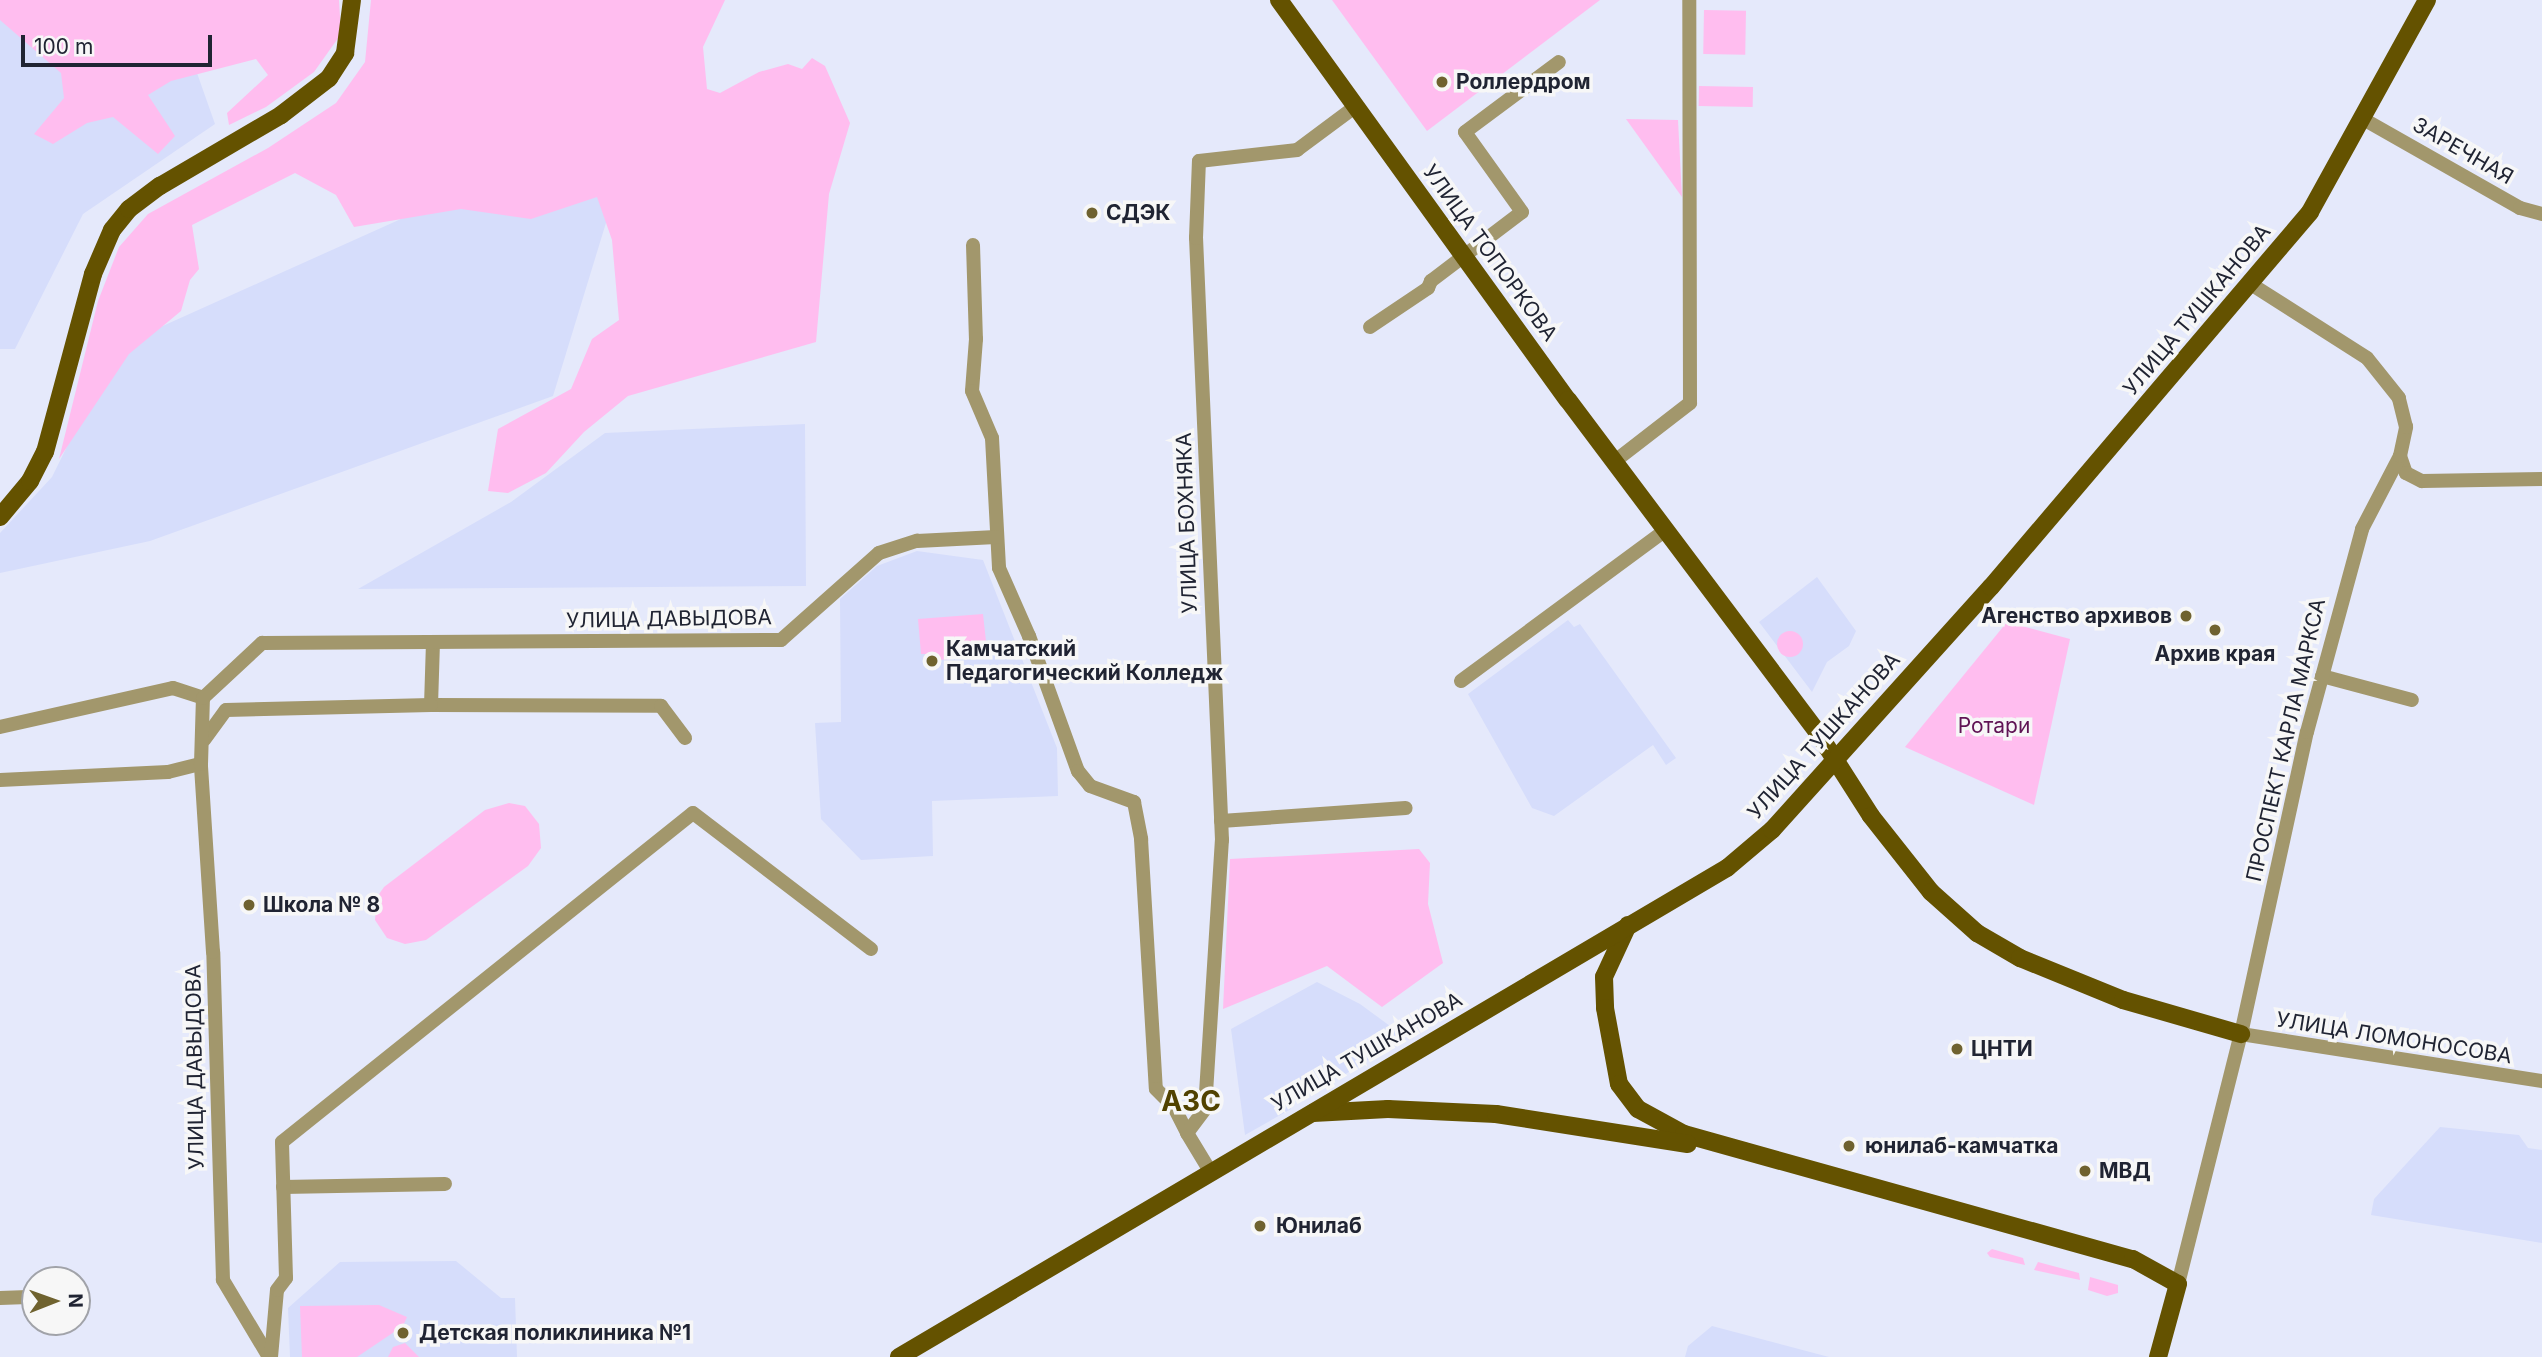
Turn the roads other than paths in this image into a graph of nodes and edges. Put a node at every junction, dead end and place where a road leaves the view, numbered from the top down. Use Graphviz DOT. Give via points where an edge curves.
graph roads {
  1 [pos="352,0"];
  2 [pos="1279,0"];
  3 [pos="1689,0"];
  4 [pos="2427,0"];
  5 [pos="1559,62"];
  6 [pos="1356,106"];
  7 [pos="2365,120"];
  8 [pos="2542,214"];
  9 [pos="972,245"];
  10 [pos="1465,255"];
  11 [pos="2251,284"];
  12 [pos="1370,327"];
  13 [pos="2400,456"];
  14 [pos="1615,461"];
  15 [pos="2542,480"];
  16 [pos="0,517"];
  17 [pos="1666,530"];
  18 [pos="996,537"];
  19 [pos="433,642"];
  20 [pos="2322,676"];
  21 [pos="1461,681"];
  22 [pos="203,698"];
  23 [pos="2412,701"];
  24 [pos="430,705"];
  25 [pos="0,727"];
  26 [pos="685,738"];
  27 [pos="204,740"];
  28 [pos="1836,761"];
  29 [pos="201,764"];
  30 [pos="0,780"];
  31 [pos="1406,808"];
  32 [pos="1221,821"];
  33 [pos="1628,925"];
  34 [pos="872,949"];
  35 [pos="2241,1034"];
  36 [pos="2542,1081"];
  37 [pos="1310,1114"];
  38 [pos="1187,1132"];
  39 [pos="1744,1152"];
  40 [pos="1210,1171"];
  41 [pos="445,1184"];
  42 [pos="283,1187"];
  43 [pos="2178,1284"];
  44 [pos="21,1297"];
  45 [pos="0,1298"];
  46 [pos="270,1357"];
  47 [pos="899,1357"];
  48 [pos="2158,1357"];
  1 -- 16 [label="main road" via="345,53 324,83 281,115 160,186 129,209 112,230 93,274 45,452 30,481"];
  2 -- 6 [label="main road, УЛИЦА ТОПОРКОВА"];
  3 -- 14 [label="street" via="1690,403"];
  4 -- 7 [label="main road, УЛИЦА ТУШКАНОВА"];
  5 -- 10 [label="street" via="1465,132 1522,212"];
  6 -- 10 [label="main road, УЛИЦА ТОПОРКОВА"];
  6 -- 32 [label="street, УЛИЦА БОХНЯКА" via="1297,150 1199,161 1197,250"];
  7 -- 8 [label="street, ЗАРЕЧНАЯ" via="2520,208"];
  7 -- 11 [label="main road, УЛИЦА ТУШКАНОВА" via="2310,212"];
  9 -- 18 [label="street" via="976,339 972,391 992,438"];
  10 -- 12 [label="street" via="1428,288"];
  10 -- 14 [label="main road, УЛИЦА ТОПОРКОВА"];
  11 -- 13 [label="street, ПРОСПЕКТ КАРЛА МАРКСА" via="2358,351 2385,377 2405,418"];
  11 -- 28 [label="main road, УЛИЦА ТУШКАНОВА"];
  13 -- 15 [label="street" via="2407,474 2422,481"];
  13 -- 20 [label="street, ПРОСПЕКТ КАРЛА МАРКСА" via="2362,529"];
  14 -- 17 [label="main road, УЛИЦА ТОПОРКОВА"];
  17 -- 21 [label="street"];
  17 -- 28 [label="main road, УЛИЦА ТОПОРКОВА"];
  18 -- 19 [label="street, УЛИЦА ДАВЫДОВА" via="917,541 879,553 781,640"];
  18 -- 38 [label="street" via="999,568 1078,771 1090,786 1134,802 1156,1089 1174,1107"];
  19 -- 22 [label="street, УЛИЦА ДАВЫДОВА" via="262,643"];
  19 -- 24 [label="street"];
  20 -- 23 [label="street"];
  20 -- 35 [label="street, ПРОСПЕКТ КАРЛА МАРКСА"];
  22 -- 25 [label="street" via="173,688"];
  22 -- 27 [label="street, УЛИЦА ДАВЫДОВА"];
  24 -- 26 [label="street, УЛИЦА ДАВЫДОВА" via="661,706"];
  24 -- 27 [label="street, УЛИЦА ДАВЫДОВА" via="226,710"];
  27 -- 29 [label="street, УЛИЦА ДАВЫДОВА"];
  28 -- 33 [label="main road, УЛИЦА ТУШКАНОВА" via="1754,847 1727,868"];
  28 -- 35 [label="main road, УЛИЦА ТОПОРКОВА" via="1906,864 1977,933 2009,953 2083,986"];
  29 -- 30 [label="street" via="168,772"];
  29 -- 46 [label="street, УЛИЦА ДАВЫДОВА" via="214,952 223,1280"];
  31 -- 32 [label="street"];
  32 -- 38 [label="street, УЛИЦА БОХНЯКА" via="1205,1109"];
  33 -- 37 [label="main road, УЛИЦА ТУШКАНОВА"];
  33 -- 39 [label="main road" via="1604,977 1610,1047 1623,1091 1638,1108 1669,1129"];
  34 -- 42 [label="street" via="693,813 282,1142"];
  35 -- 36 [label="street, УЛИЦА ЛОМОНОСОВА"];
  35 -- 43 [label="street, ПРОСПЕКТ КАРЛА МАРКСА"];
  37 -- 39 [label="main road" via="1388,1109 1506,1115"];
  37 -- 40 [label="main road, УЛИЦА ТУШКАНОВА"];
  38 -- 40 [label="street"];
  39 -- 43 [label="main road" via="2133,1259"];
  40 -- 47 [label="main road, УЛИЦА ТУШКАНОВА"];
  41 -- 42 [label="street"];
  42 -- 46 [label="street" via="286,1278 277,1290"];
  43 -- 48 [label="main road, ПРОСПЕКТ КАРЛА МАРКСА"];
  44 -- 45 [label="street"];
}
